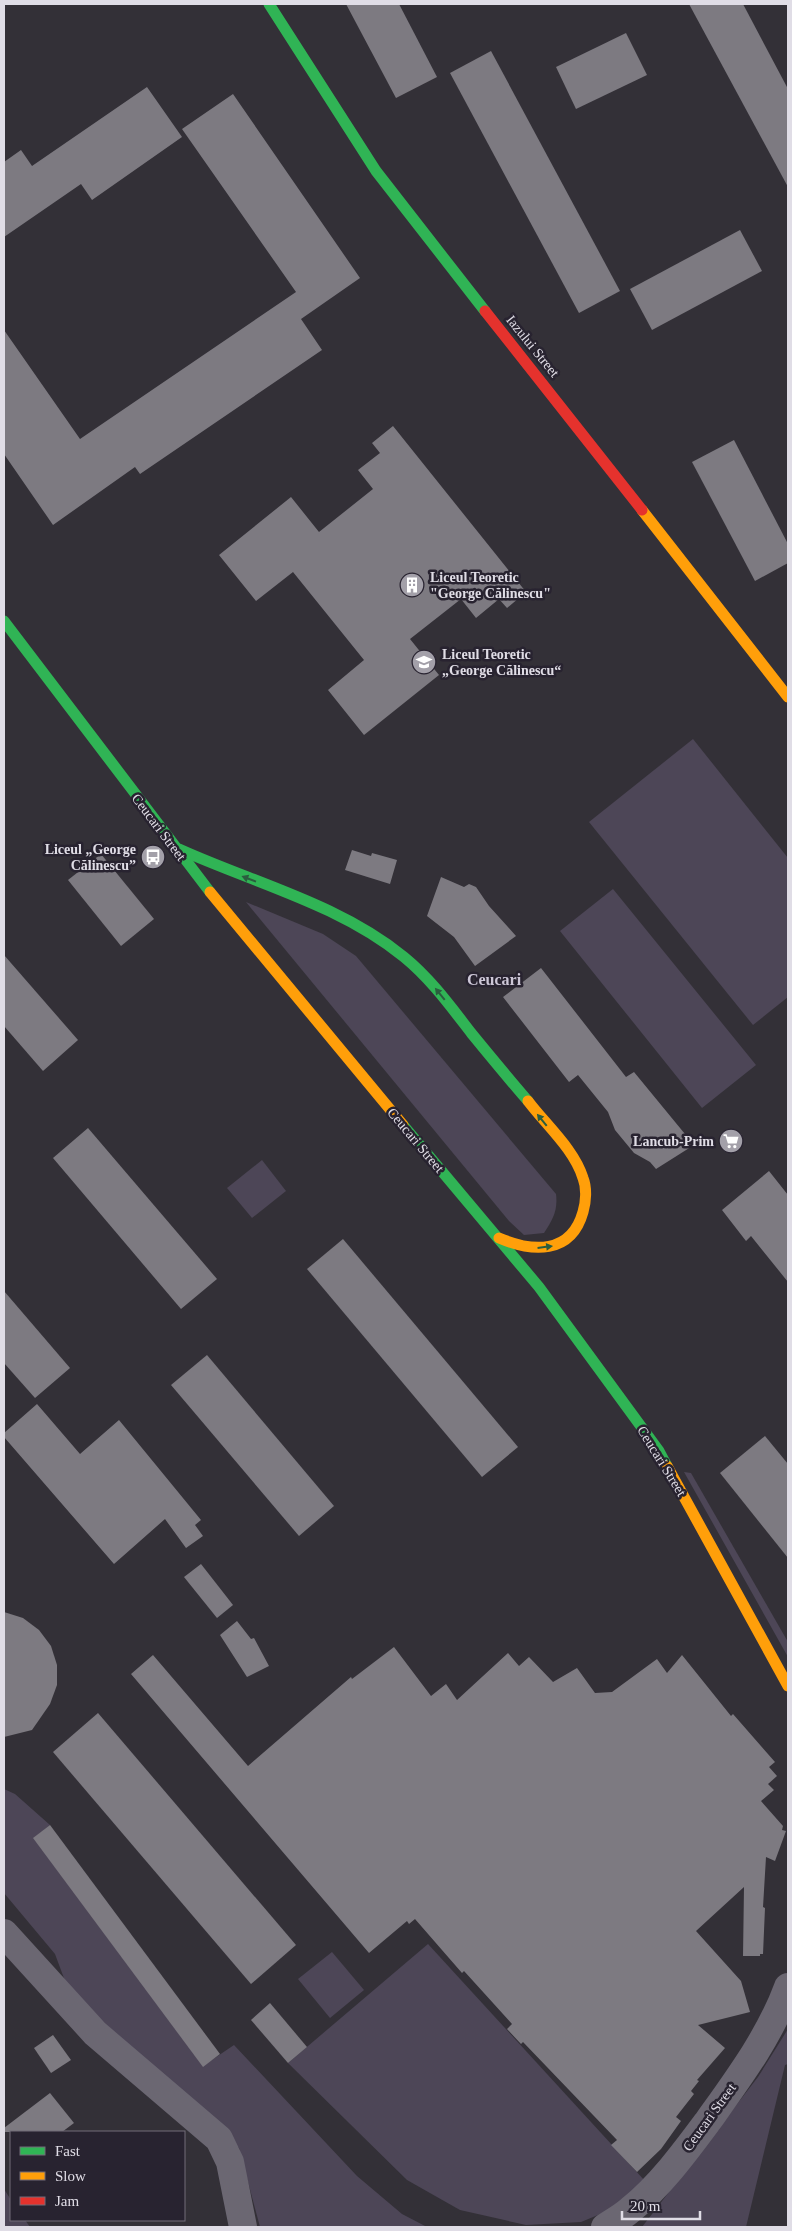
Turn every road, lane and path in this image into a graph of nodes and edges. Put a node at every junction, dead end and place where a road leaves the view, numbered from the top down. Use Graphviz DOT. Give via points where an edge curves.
graph roads {
  1 [pos="269,4"];
  2 [pos="4,621"];
  3 [pos="788,697"];
  4 [pos="173,846"];
  5 [pos="499,1238"];
  6 [pos="788,1686"];
  7 [pos="4,1933"];
  8 [pos="788,1987"];
  9 [pos="243,2227"];
  10 [pos="605,2227"];
  1 -- 3 [label="street, Iazului Street" via="376,171"];
  2 -- 4 [label="street, Ceucari Street"];
  4 -- 5 [label="street, Ceucari Street" via="248,941"];
  5 -- 4 [label="street, one-way" via="510,1244 532,1248 554,1246 570,1237 581,1223 586,1205 585,1184 576,1161 430,982 394,950 351,922"];
  5 -- 6 [label="street, Ceucari Street" via="539,1287 659,1451"];
  7 -- 9 [label="street" via="95,2033 219,2140 230,2162"];
  8 -- 10 [label="street, Ceucari Street" via="758,2047 689,2146 654,2187 630,2210"];
}
